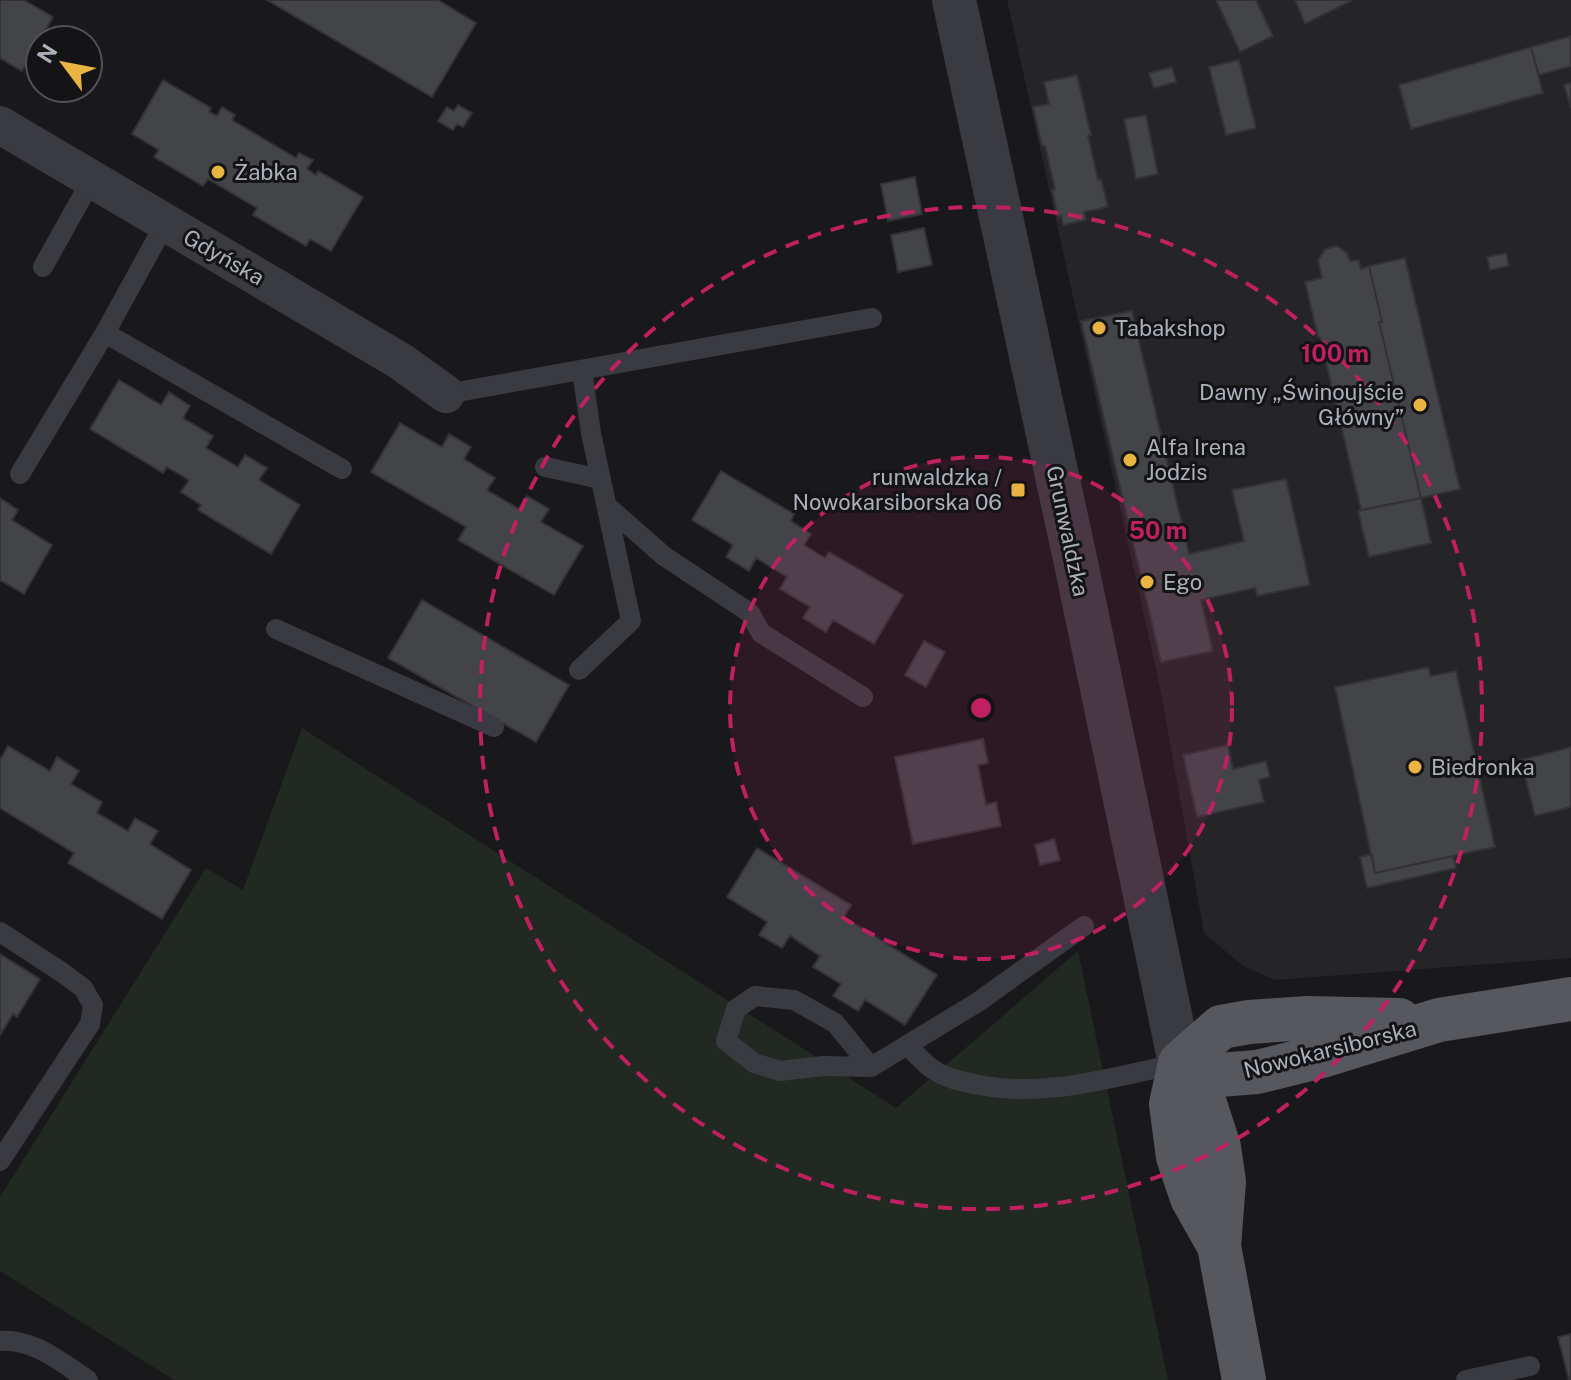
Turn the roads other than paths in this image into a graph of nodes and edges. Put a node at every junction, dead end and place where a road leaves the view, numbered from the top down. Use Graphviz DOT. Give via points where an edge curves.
graph roads {
  1 [pos="954,0"];
  2 [pos="0,125"];
  3 [pos="92,179"];
  4 [pos="166,222"];
  5 [pos="43,267"];
  6 [pos="872,318"];
  7 [pos="105,333"];
  8 [pos="582,370"];
  9 [pos="446,394"];
  10 [pos="545,467"];
  11 [pos="342,469"];
  12 [pos="20,474"];
  13 [pos="601,479"];
  14 [pos="607,506"];
  15 [pos="276,629"];
  16 [pos="579,670"];
  17 [pos="863,697"];
  18 [pos="494,727"];
  19 [pos="1084,926"];
  20 [pos="0,932"];
  21 [pos="1160,971"];
  22 [pos="1571,999"];
  23 [pos="1439,1020"];
  24 [pos="1221,1027"];
  25 [pos="907,1045"];
  26 [pos="1180,1063"];
  27 [pos="871,1067"];
  28 [pos="1257,1072"];
  29 [pos="1219,1147"];
  30 [pos="0,1161"];
  31 [pos="1219,1246"];
  32 [pos="0,1341"];
  33 [pos="1530,1366"];
  34 [pos="88,1380"];
  35 [pos="1244,1380"];
  36 [pos="1466,1380"];
  1 -- 21 [label="street, Grunwaldzka"];
  2 -- 3 [label="street, Gdyńska"];
  3 -- 4 [label="street, Gdyńska"];
  3 -- 5 [label="lane"];
  4 -- 7 [label="lane"];
  4 -- 9 [label="street, Gdyńska" via="400,361"];
  6 -- 8 [label="lane"];
  7 -- 11 [label="lane"];
  7 -- 12 [label="lane"];
  8 -- 9 [label="lane"];
  8 -- 13 [label="lane"];
  10 -- 13 [label="lane"];
  13 -- 14 [label="lane"];
  14 -- 16 [label="lane" via="631,621"];
  14 -- 17 [label="lane" via="664,556 750,613 761,633"];
  15 -- 18 [label="lane"];
  19 -- 25 [label="lane"];
  20 -- 30 [label="lane" via="83,988 93,1005 90,1024"];
  21 -- 24 [label="street" via="1189,1016"];
  21 -- 26 [label="street, Grunwaldzka"];
  22 -- 23 [label="main road, Nowokarsiborska"];
  23 -- 24 [label="main road, Nowokarsiborska" via="1307,1018"];
  23 -- 28 [label="main road, Nowokarsiborska"];
  24 -- 26 [label="main road"];
  25 -- 26 [label="lane" via="933,1070 955,1080 1027,1091"];
  25 -- 27 [label="lane"];
  26 -- 28 [label="main road, Nowokarsiborska" via="1219,1075"];
  26 -- 29 [label="main road, Grunwaldzka" via="1204,1101"];
  26 -- 31 [label="main road, Grunwaldzka" via="1171,1104 1178,1157 1192,1198"];
  27 -- 27 [label="lane" via="835,1023 794,1000 755,996 736,1009 726,1041 754,1063 780,1071"];
  28 -- 29 [label="main road, Grunwaldzka"];
  29 -- 31 [label="main road, Grunwaldzka" via="1224,1182"];
  31 -- 35 [label="main road, Grunwaldzka"];
  32 -- 34 [label="lane" via="15,1340 44,1351"];
  33 -- 36 [label="lane"];
}
